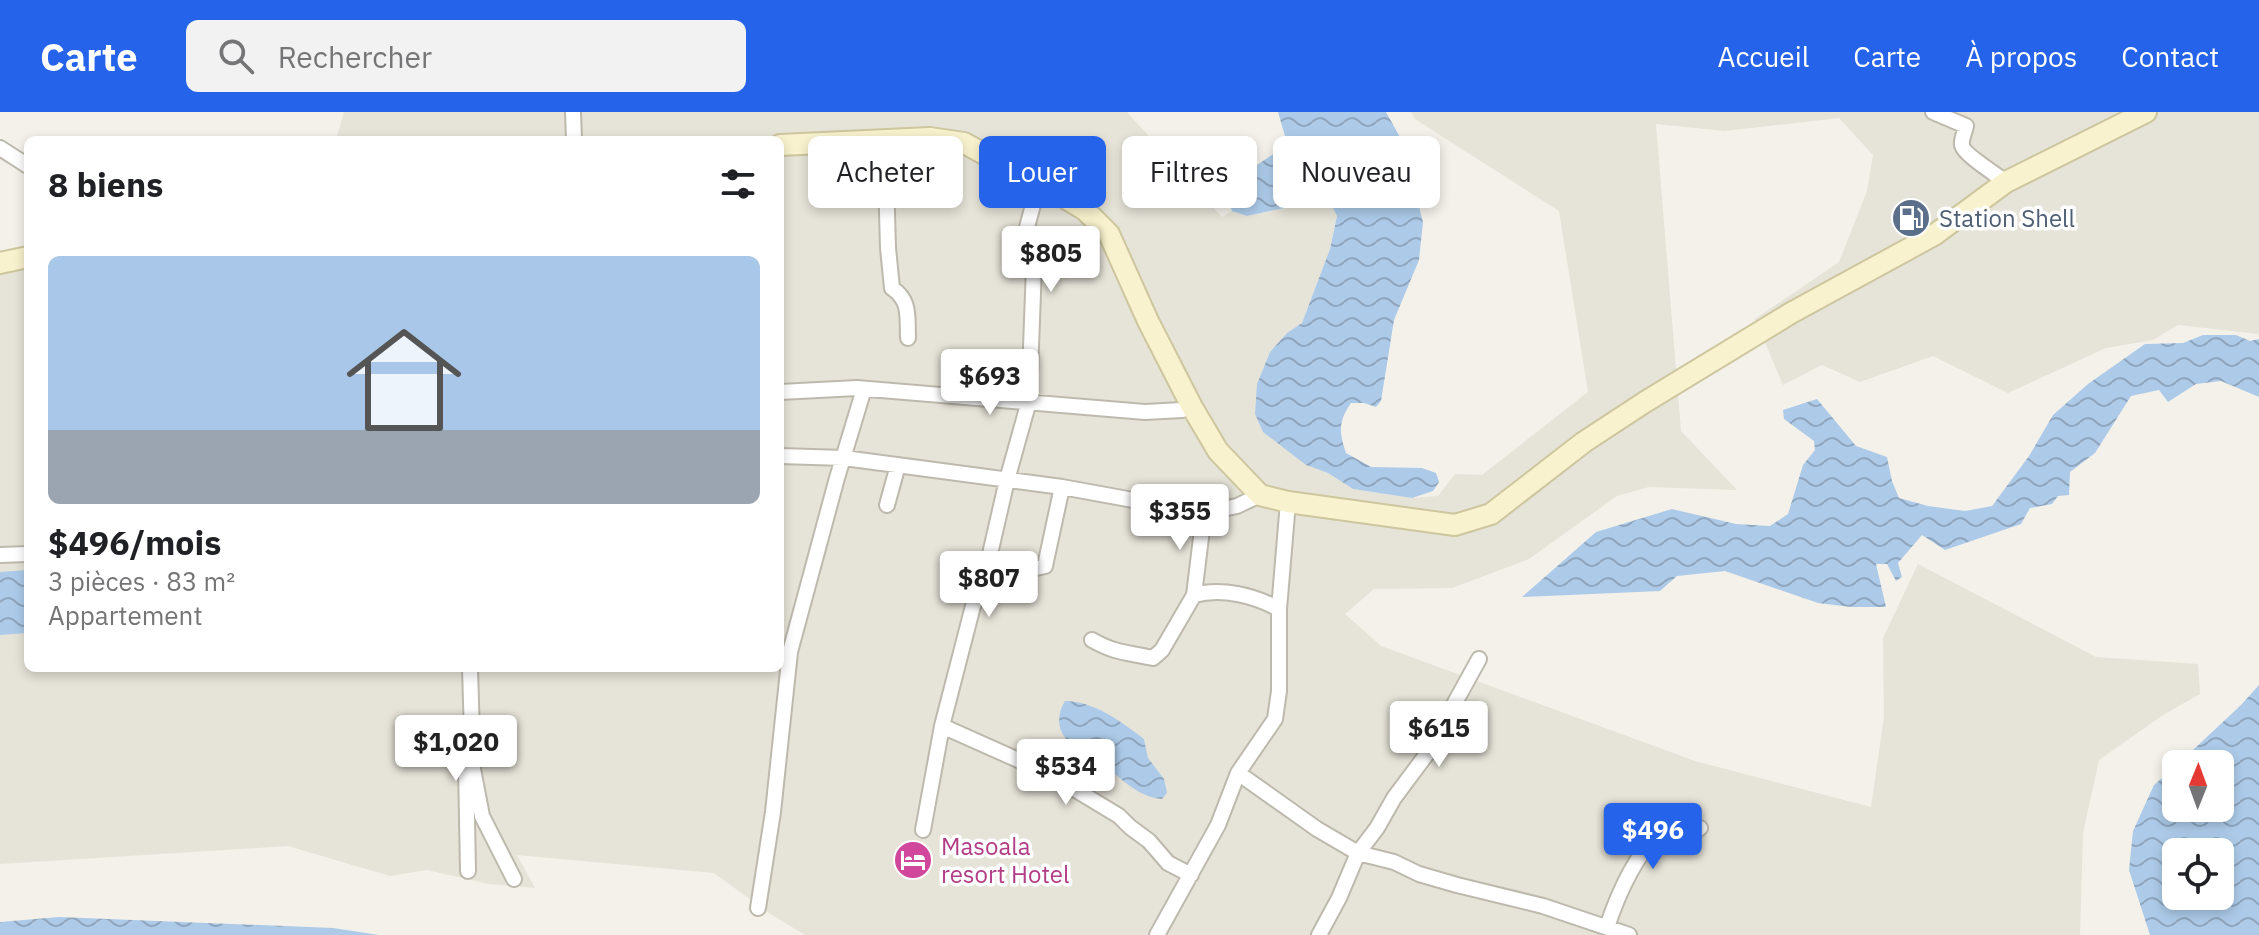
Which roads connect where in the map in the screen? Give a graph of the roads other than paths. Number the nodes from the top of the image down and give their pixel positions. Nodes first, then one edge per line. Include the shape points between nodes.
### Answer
1 (573, 112) edge
2 (1933, 112) edge
3 (2146, 112) edge
4 (574, 136) edge
5 (808, 143) edge
6 (784, 145) edge
7 (0, 148) edge
8 (24, 163) edge
9 (2006, 182) junction
10 (887, 208) edge
11 (1032, 208) edge
12 (1082, 208) edge
13 (24, 258) edge
14 (0, 263) edge
15 (908, 338) dead end
16 (864, 389) junction
17 (784, 392) edge
18 (1029, 401) junction
19 (1192, 407) junction
20 (784, 456) edge
21 (844, 458) junction
22 (898, 465) junction
23 (1007, 480) junction
24 (1062, 487) junction
25 (1260, 495) junction
26 (1288, 502) junction
27 (887, 505) dead end
28 (1204, 513) junction
29 (24, 554) edge
30 (0, 555) edge
31 (984, 580) junction
32 (1194, 595) junction
33 (1279, 609) junction
34 (1092, 640) dead end
35 (1479, 659) dead end
36 (470, 672) edge
37 (472, 715) junction
38 (942, 726) junction
39 (1238, 773) junction
40 (1700, 828) dead end
41 (923, 830) dead end
42 (1358, 853) junction
43 (468, 871) dead end
44 (1191, 875) junction
45 (514, 879) dead end
46 (758, 908) dead end
47 (1607, 927) junction
48 (1157, 935) edge
49 (1319, 935) edge
50 (1629, 935) edge

1 - 4 street
2 - 9 street via 1966,126 1962,146 1967,155
3 - 9 main road
5 - 6 main road
7 - 8 street
9 - 26 main road via 1934,235 1791,313 1645,402 1491,514 1455,525
10 - 15 street via 892,288 903,295
11 - 18 street via 1027,227 1034,266
12 - 19 main road via 1109,234
13 - 14 main road
16 - 17 street
16 - 18 street
16 - 21 street
18 - 19 street via 1145,412
18 - 23 street
19 - 25 main road via 1218,451
20 - 21 street
21 - 22 street
21 - 46 street via 790,652
22 - 23 street
22 - 27 street
23 - 24 street
23 - 31 street
24 - 28 street
24 - 31 street via 1045,566
25 - 26 main road
25 - 28 street
26 - 33 street
28 - 32 street
29 - 30 street
31 - 38 street
32 - 33 street via 1245,596
32 - 34 street via 1153,658 1109,650
33 - 39 street via 1275,719
35 - 42 street via 1441,735
36 - 37 street
37 - 43 street via 465,768
37 - 45 street via 473,769 482,816
38 - 41 street
38 - 44 street via 1063,780 1119,816 1168,863
39 - 42 street
39 - 44 street
40 - 47 street via 1685,836 1658,834 1645,847
42 - 47 street
42 - 49 street
44 - 48 street
47 - 50 street

